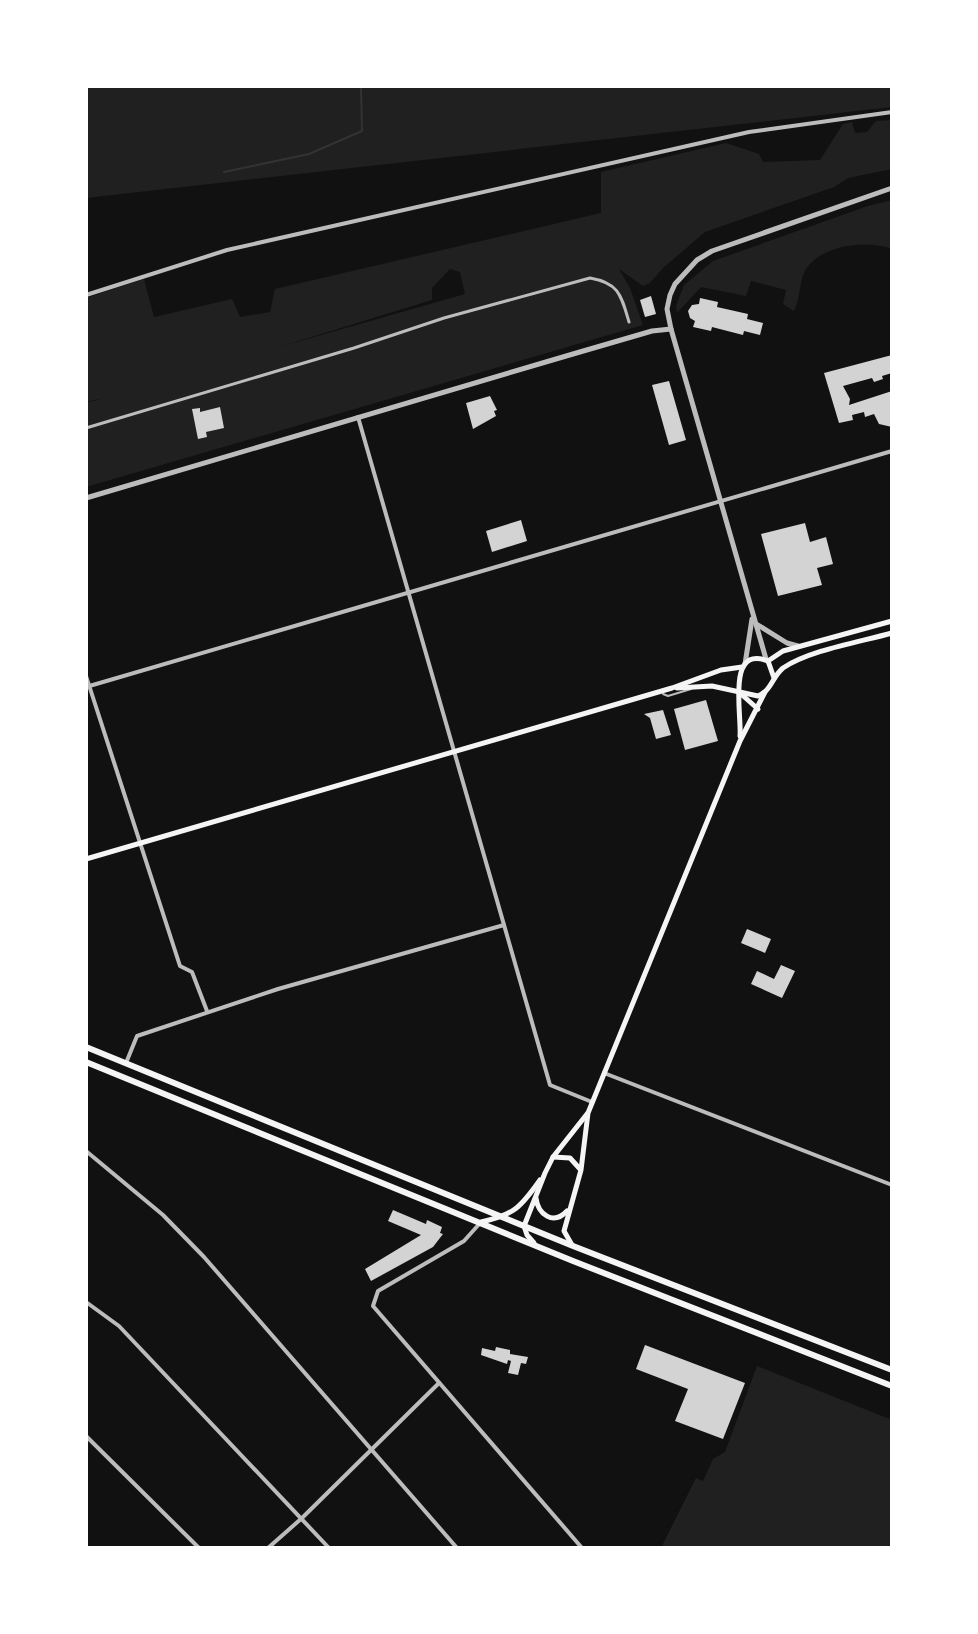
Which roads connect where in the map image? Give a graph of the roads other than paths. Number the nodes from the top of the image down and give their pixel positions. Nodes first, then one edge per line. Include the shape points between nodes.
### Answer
1 (892, 112) edge
2 (892, 188) edge
3 (86, 295) edge
4 (629, 322) dead end
5 (671, 329) junction
6 (358, 417) junction
7 (86, 428) edge
8 (892, 451) edge
9 (86, 498) edge
10 (721, 501) junction
11 (409, 593) junction
12 (752, 618) junction
13 (892, 621) edge
14 (757, 624) junction
15 (892, 633) edge
16 (799, 646) junction
17 (767, 660) junction
18 (743, 666) junction
19 (86, 676) edge
20 (774, 679) junction
21 (88, 687) edge
22 (701, 687) junction
23 (672, 688) junction
24 (658, 691) junction
25 (765, 692) junction
26 (740, 693) junction
27 (758, 709) junction
28 (740, 741) junction
29 (454, 751) junction
30 (140, 843) junction
31 (86, 859) edge
32 (504, 925) junction
33 (207, 1011) junction
34 (86, 1047) edge
35 (86, 1062) edge
36 (126, 1063) junction
37 (604, 1073) junction
38 (592, 1102) junction
39 (588, 1113) junction
40 (86, 1151) edge
41 (553, 1157) junction
42 (581, 1170) junction
43 (545, 1173) junction
44 (892, 1185) edge
45 (536, 1196) junction
46 (569, 1207) junction
47 (503, 1217) junction
48 (481, 1222) junction
49 (524, 1226) junction
50 (535, 1245) junction
51 (573, 1246) junction
52 (86, 1302) edge
53 (892, 1370) edge
54 (439, 1383) junction
55 (892, 1386) edge
56 (86, 1436) edge
57 (371, 1449) junction
58 (302, 1518) junction
59 (199, 1548) edge
60 (268, 1548) edge
61 (329, 1548) edge
62 (457, 1548) edge
63 (582, 1548) edge

1 - 3 street via 749,132 227,250
2 - 5 street via 697,260 670,295
4 - 7 street via 620,293 606,281 590,278
5 - 6 street
5 - 10 street
6 - 9 street
6 - 11 street
8 - 10 street
10 - 11 street
10 - 12 street
11 - 21 street
11 - 29 street
12 - 14 street
12 - 18 street
13 - 16 main road
14 - 16 street
14 - 17 street
15 - 20 main road via 797,661
16 - 17 main road
17 - 18 main road
17 - 20 main road
18 - 23 main road
18 - 26 main road
19 - 21 street
20 - 25 main road
21 - 30 street
22 - 23 main road
22 - 24 lane via 668,696
22 - 26 main road
23 - 24 main road
24 - 29 main road
25 - 26 main road
25 - 27 main road
26 - 27 main road
26 - 28 main road
27 - 28 main road
28 - 37 main road
29 - 30 main road
29 - 32 street
30 - 31 main road
30 - 33 street via 180,966 192,972
32 - 33 street
32 - 38 street via 550,1085
33 - 36 street via 137,1036
34 - 36 main road
35 - 48 main road
36 - 47 main road
37 - 38 main road
37 - 44 street
38 - 39 main road
39 - 41 main road
39 - 42 main road
40 - 57 street via 204,1257
41 - 42 main road via 570,1158
41 - 43 main road
42 - 46 main road
43 - 45 main road
43 - 47 main road via 525,1202
45 - 46 main road via 544,1215 564,1215
45 - 49 main road
46 - 51 main road via 564,1231
47 - 48 main road
47 - 49 main road
48 - 50 main road
48 - 54 street via 464,1241 378,1291 373,1306
49 - 50 main road
49 - 51 main road
50 - 55 main road
51 - 53 main road
52 - 58 street via 119,1326
54 - 57 street
54 - 63 street
56 - 59 street
57 - 58 street
57 - 62 street
58 - 60 street
58 - 61 street

